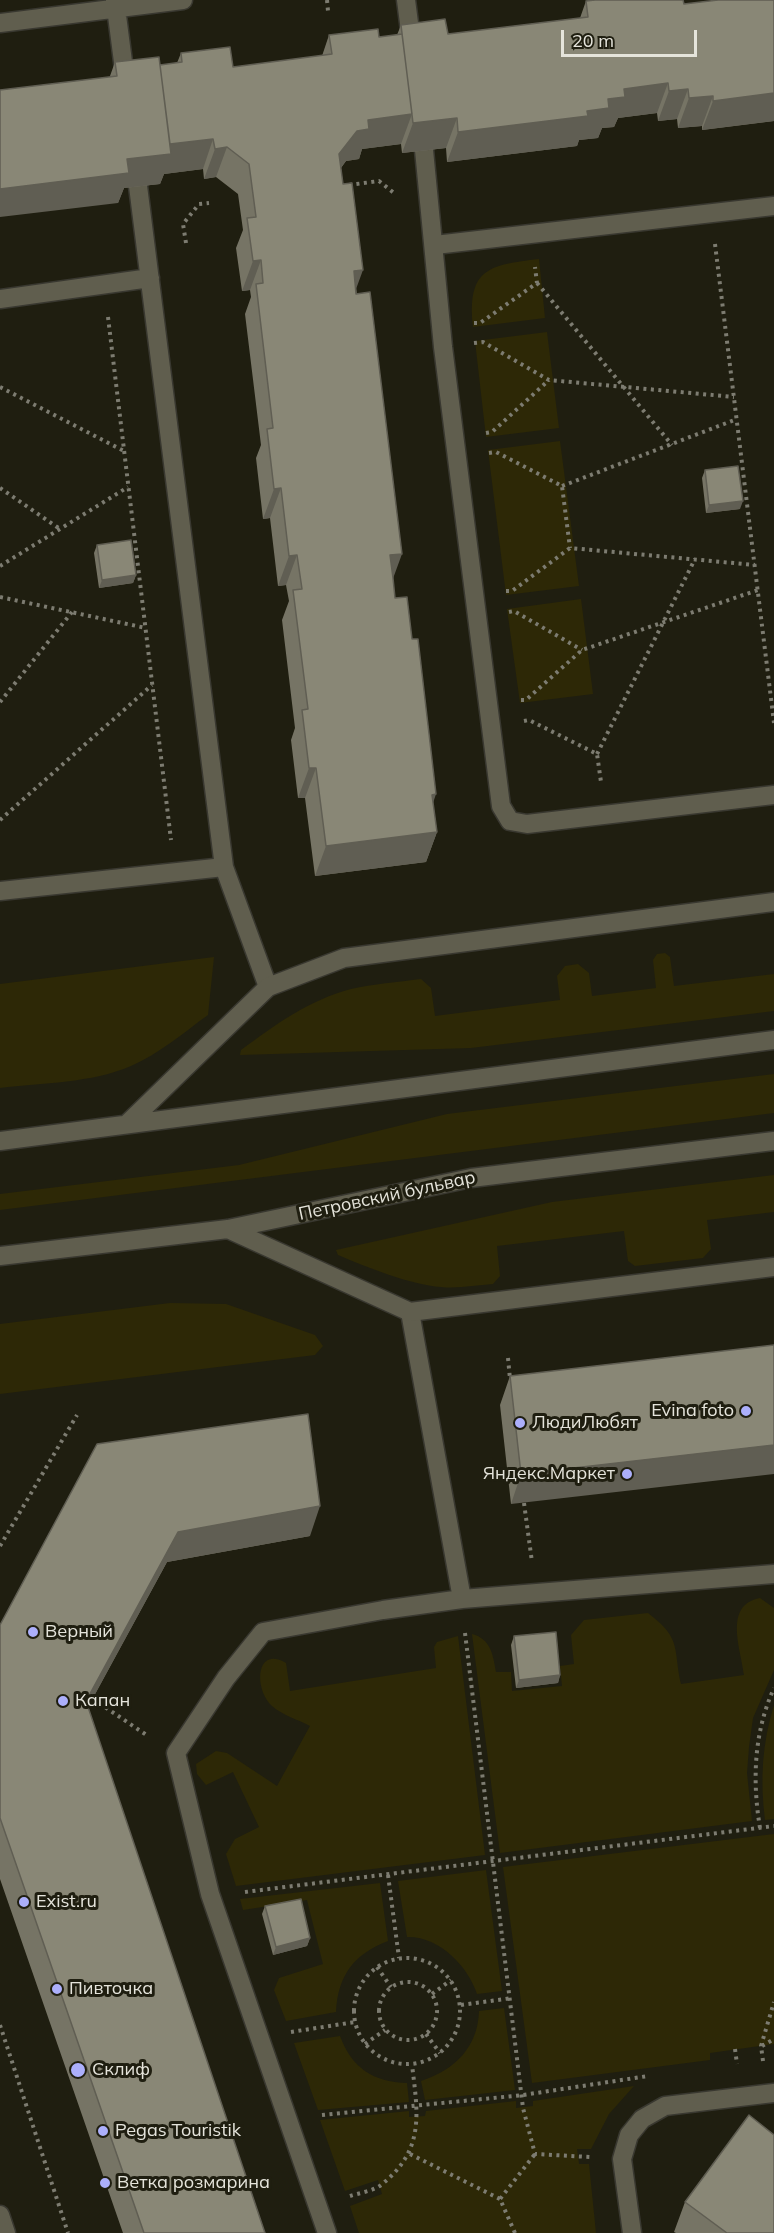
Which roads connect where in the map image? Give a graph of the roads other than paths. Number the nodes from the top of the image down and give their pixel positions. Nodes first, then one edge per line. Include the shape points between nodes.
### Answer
1 (183, 0) edge
2 (406, 0) edge
3 (116, 4) edge
4 (0, 23) edge
5 (412, 52) edge
6 (127, 90) edge
7 (424, 150) edge
8 (138, 186) edge
9 (774, 206) edge
10 (435, 245) junction
11 (150, 278) junction
12 (0, 299) edge
13 (774, 795) edge
14 (224, 867) junction
15 (0, 891) edge
16 (774, 902) edge
17 (268, 987) junction
18 (774, 1040) edge
19 (128, 1124) junction
20 (774, 1141) edge
21 (0, 1142) edge
22 (228, 1229) junction
23 (0, 1256) edge
24 (774, 1267) edge
25 (410, 1312) junction
26 (774, 1574) edge
27 (462, 1599) junction
28 (774, 2093) edge
29 (0, 2215) edge
30 (6, 2233) edge
31 (327, 2233) edge
32 (632, 2233) edge

1 - 3 street
2 - 5 street
3 - 4 street
3 - 6 street
7 - 10 street
8 - 11 street
9 - 10 street
10 - 13 street via 443,347 501,807 510,821 527,824
11 - 12 street
11 - 14 street
14 - 15 street
14 - 17 street
16 - 17 street via 344,958
17 - 19 street
18 - 19 street
19 - 21 street
20 - 22 street, Петровский бульвар via 471,1178
22 - 23 street, Петровский бульвар
22 - 25 street
24 - 25 street
25 - 27 street
26 - 27 street
27 - 31 street via 263,1632 226,1678 176,1753 210,1894
28 - 32 street via 665,2106 642,2119 629,2136 622,2159
29 - 30 street

